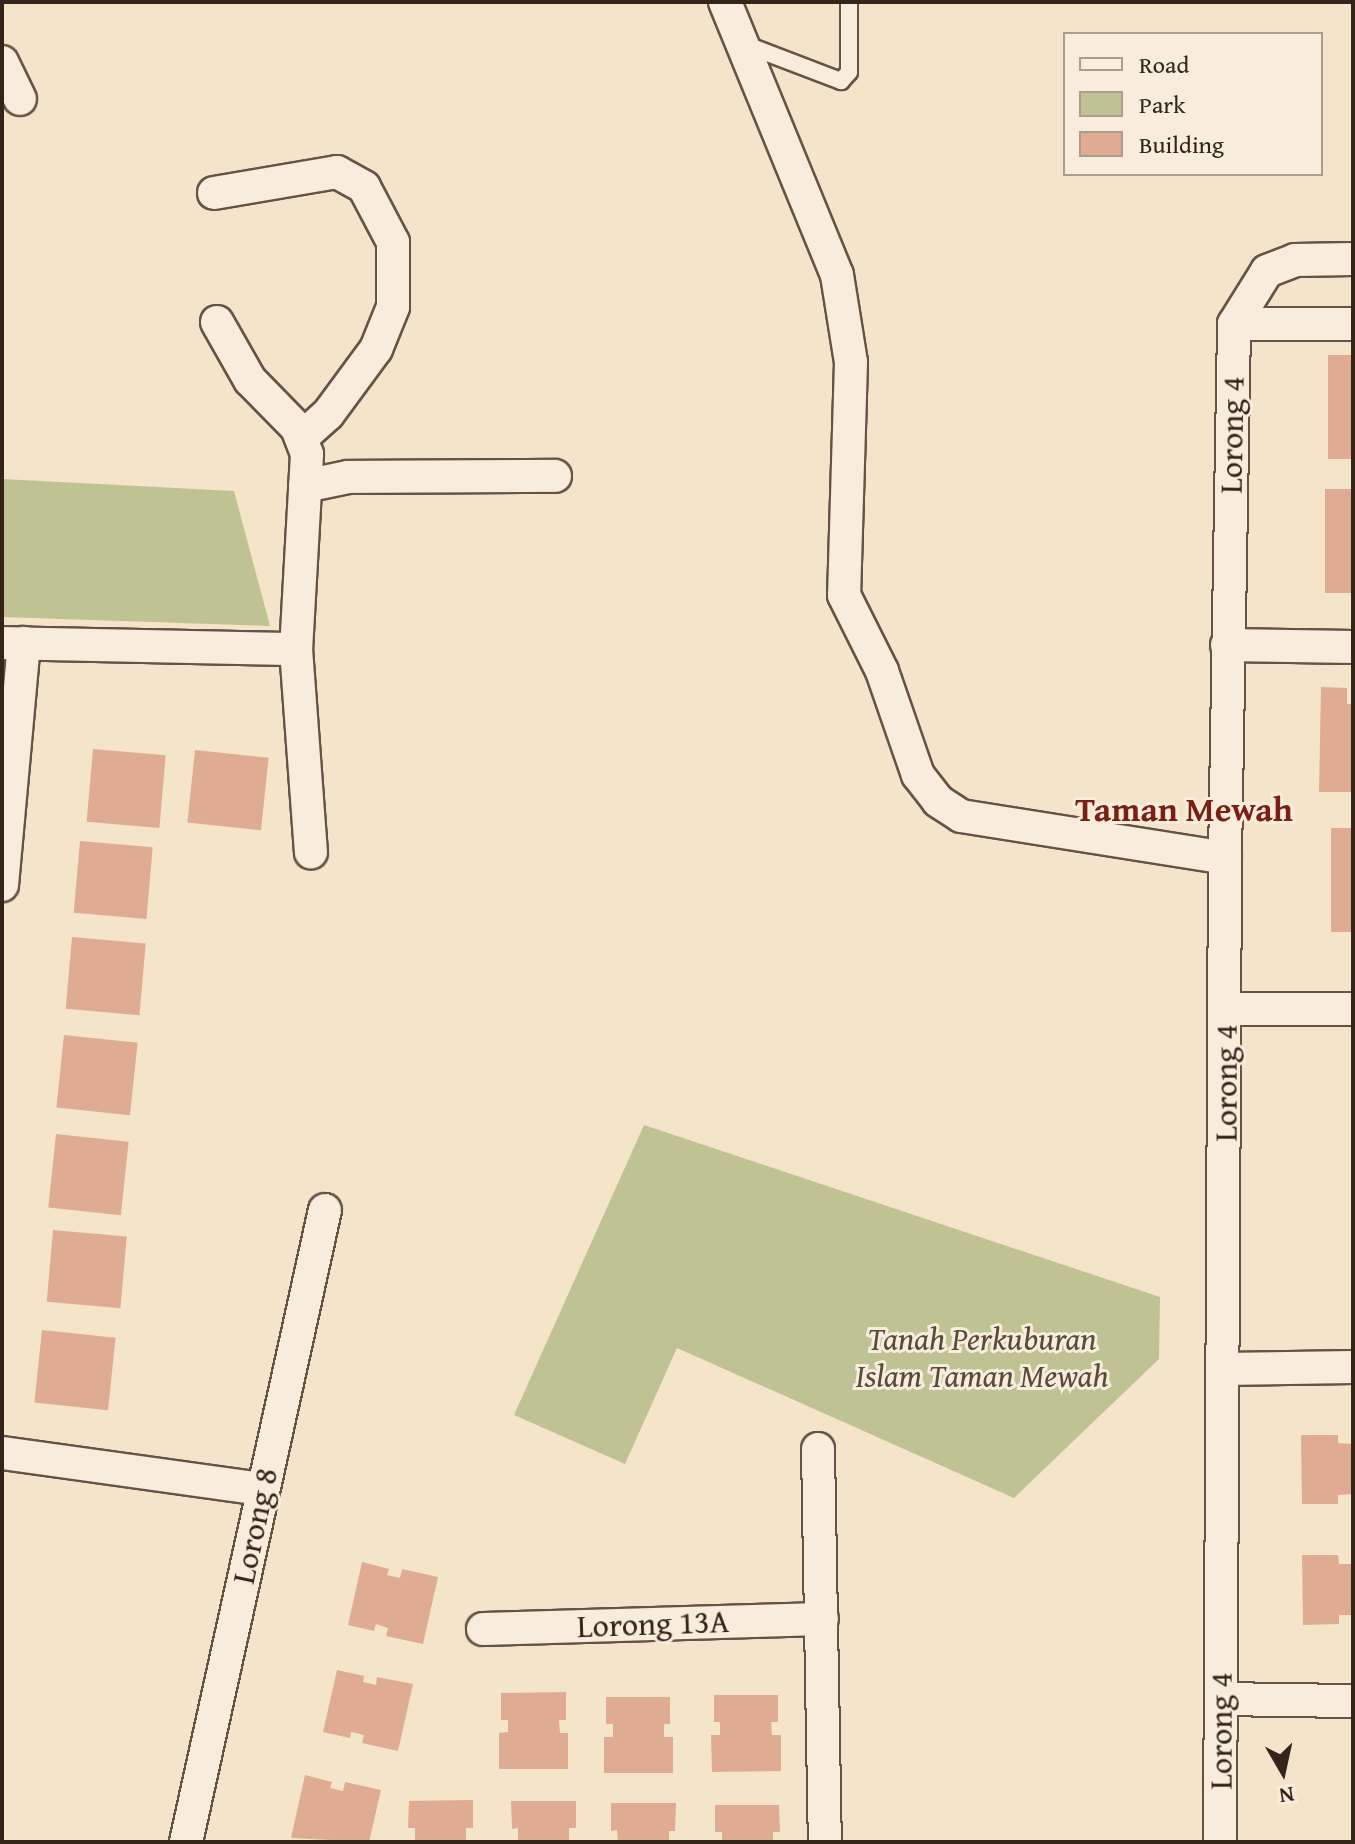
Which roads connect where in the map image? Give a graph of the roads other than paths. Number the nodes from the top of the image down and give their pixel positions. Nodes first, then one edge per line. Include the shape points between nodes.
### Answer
1 (725, 2) edge
2 (849, 2) edge
3 (742, 43) junction
4 (2, 62) edge
5 (20, 99) dead end
6 (214, 193) dead end
7 (1353, 259) edge
8 (217, 322) dead end
9 (1234, 324) junction
10 (1353, 324) edge
11 (301, 438) junction
12 (555, 476) dead end
13 (305, 486) junction
14 (13, 643) edge
15 (1227, 645) junction
16 (1353, 647) edge
17 (296, 649) junction
18 (311, 852) dead end
19 (1225, 858) junction
20 (2, 885) edge
21 (1227, 1009) junction
22 (1353, 1009) edge
23 (325, 1210) dead end
24 (1353, 1367) edge
25 (1224, 1369) junction
26 (818, 1449) dead end
27 (2, 1453) edge
28 (263, 1489) junction
29 (822, 1619) junction
30 (483, 1629) dead end
31 (1221, 1699) junction
32 (1353, 1701) edge
33 (186, 1842) edge
34 (825, 1842) edge
35 (1220, 1842) edge

1 - 3 street
2 - 3 lane via 849,72 841,81
3 - 19 street via 837,275 851,362 844,595 882,671 918,775 938,801 961,816
4 - 5 street
6 - 11 street via 337,172 364,187 393,242 393,307 376,349 328,414
7 - 9 street via 1295,260 1267,271
8 - 11 street via 250,380
9 - 10 street
9 - 15 street, Lorong 4
11 - 13 street via 307,454
12 - 13 street via 348,477
13 - 17 street
14 - 17 street
14 - 20 street
15 - 16 street
15 - 19 street, Lorong 4
17 - 18 street
19 - 21 street, Lorong 4
21 - 22 street
21 - 25 street, Lorong 4
23 - 28 street, Lorong 8
24 - 25 street
25 - 31 street, Lorong 4
26 - 29 street
27 - 28 street
28 - 33 street, Lorong 8
29 - 30 street, Lorong 13A
29 - 34 street
31 - 32 street
31 - 35 street, Lorong 4

